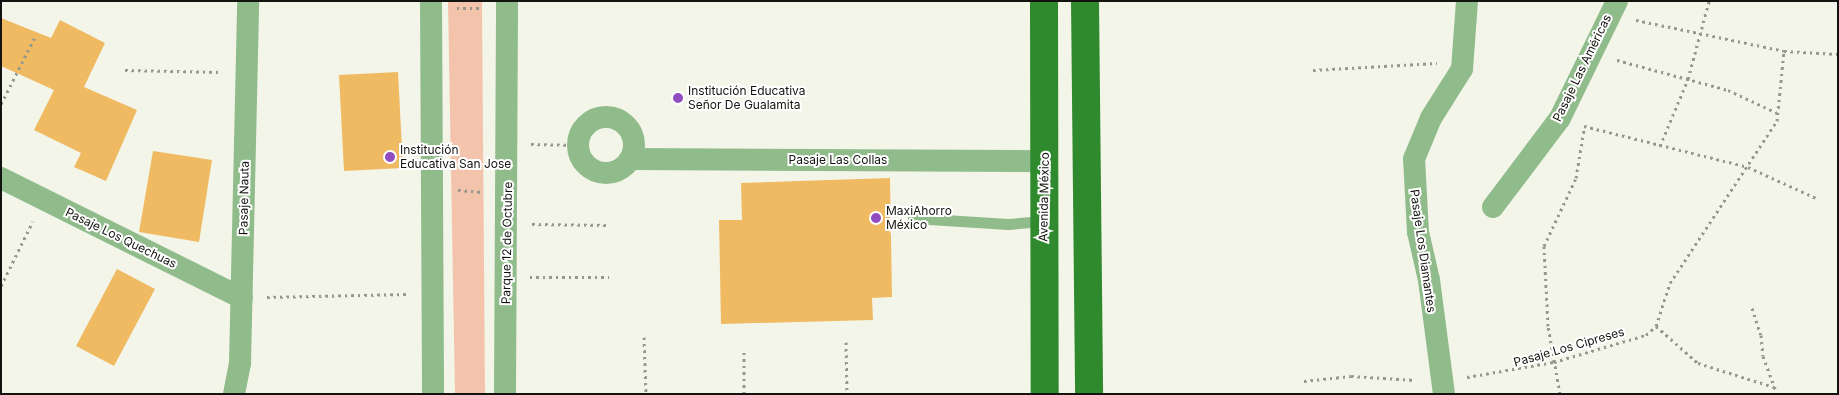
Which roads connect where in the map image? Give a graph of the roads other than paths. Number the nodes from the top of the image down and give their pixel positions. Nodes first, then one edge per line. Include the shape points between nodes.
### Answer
1 (248, 1) edge
2 (1044, 1) edge
3 (1085, 1) edge
4 (1467, 1) edge
5 (431, 4) edge
6 (507, 5) edge
7 (1613, 8) edge
8 (630, 158) junction
9 (1045, 161) junction
10 (1, 178) edge
11 (1493, 207) dead end
12 (913, 218) dead end
13 (1043, 221) junction
14 (242, 298) junction
15 (1443, 387) edge
16 (234, 394) edge
17 (433, 394) edge
18 (505, 394) edge
19 (1045, 394) edge
20 (1089, 394) edge

1 - 14 street, Pasaje Nauta
2 - 9 main road, Avenida México
3 - 20 main road
4 - 15 street, Pasaje Los Diamantes via 1462,69 1431,118 1414,159 1418,232 1429,280
5 - 17 street
6 - 18 street, Parque 12 de Octubre
7 - 11 street, Pasaje Las Américas via 1560,118
8 - 8 street via 632,136 624,123 609,117 588,124 578,145 586,164 599,172 620,169
8 - 9 street, Pasaje Las Collas
9 - 13 main road, Avenida México
10 - 14 street, Pasaje Los Quechuas
12 - 13 lane via 1008,224
13 - 19 main road, Avenida México
14 - 16 street, Pasaje Nauta via 240,363

